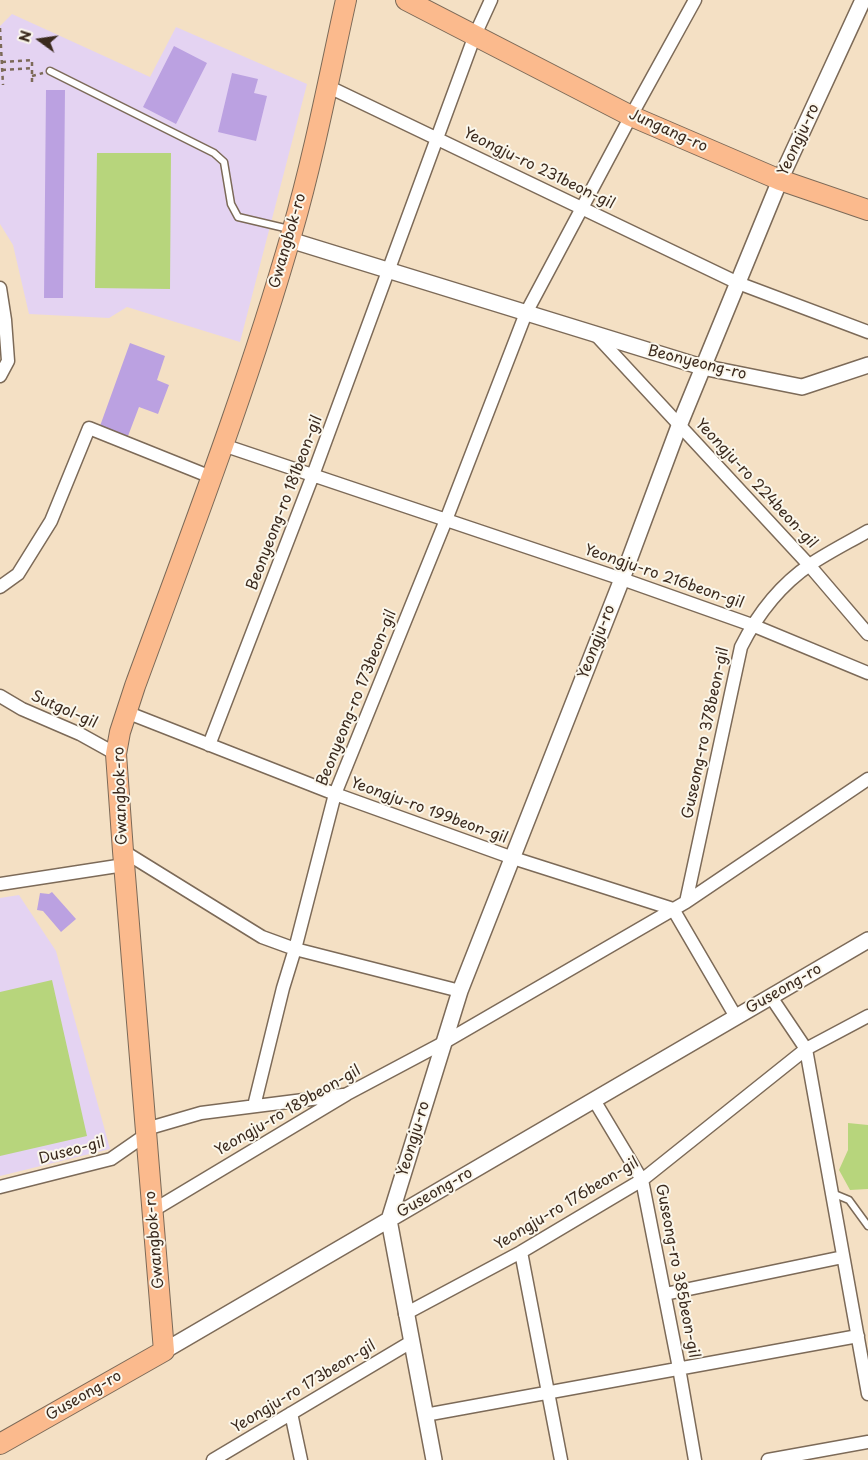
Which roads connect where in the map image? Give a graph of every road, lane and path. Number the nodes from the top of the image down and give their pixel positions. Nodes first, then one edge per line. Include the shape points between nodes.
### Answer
1 (346, 0) edge
2 (406, 0) edge
3 (491, 0) edge
4 (695, 0) edge
5 (863, 0) edge
6 (0, 28) edge
7 (475, 35) junction
8 (2, 62) junction
9 (32, 68) junction
10 (2, 70) junction
11 (50, 71) dead end
12 (3, 84) dead end
13 (32, 86) dead end
14 (327, 86) junction
15 (631, 116) junction
16 (437, 138) junction
17 (780, 180) junction
18 (583, 208) junction
19 (868, 210) edge
20 (291, 235) junction
21 (390, 271) junction
22 (738, 282) junction
23 (0, 288) edge
24 (526, 313) junction
25 (868, 332) edge
26 (595, 334) junction
27 (868, 365) edge
28 (702, 367) junction
29 (0, 376) edge
30 (679, 426) junction
31 (223, 445) junction
32 (313, 475) junction
33 (211, 477) junction
34 (446, 520) junction
35 (868, 531) edge
36 (810, 565) junction
37 (622, 579) junction
38 (0, 587) edge
39 (752, 625) junction
40 (868, 634) edge
41 (868, 673) edge
42 (0, 696) edge
43 (126, 712) junction
44 (209, 745) junction
45 (116, 754) junction
46 (868, 779) edge
47 (335, 794) junction
48 (123, 858) junction
49 (513, 858) junction
50 (0, 884) edge
51 (686, 902) junction
52 (674, 909) junction
53 (868, 940) edge
54 (295, 949) junction
55 (460, 991) junction
56 (771, 997) junction
57 (868, 1016) edge
58 (736, 1017) junction
59 (443, 1043) junction
60 (806, 1049) junction
61 (347, 1094) junction
62 (594, 1100) junction
63 (254, 1106) junction
64 (146, 1132) junction
65 (642, 1180) junction
66 (0, 1186) edge
67 (832, 1193) junction
68 (152, 1211) junction
69 (389, 1220) junction
70 (868, 1226) edge
71 (521, 1252) junction
72 (843, 1257) junction
73 (664, 1294) junction
74 (405, 1314) junction
75 (858, 1336) junction
76 (411, 1342) junction
77 (164, 1351) junction
78 (679, 1368) junction
79 (549, 1392) junction
80 (868, 1394) edge
81 (292, 1413) junction
82 (425, 1415) junction
83 (868, 1442) edge
84 (0, 1444) edge
85 (213, 1460) edge
86 (301, 1460) edge
87 (434, 1460) edge
88 (561, 1460) edge
89 (695, 1460) edge
90 (768, 1460) edge

1 - 14 main road, Gwangbok-ro
2 - 7 main road, Jungang-ro
3 - 7 street
4 - 15 street
5 - 17 street, Yeongju-ro
6 - 8 path
7 - 15 main road, Jungang-ro
7 - 16 street
8 - 9 path via 32,60
8 - 10 path
9 - 10 path
9 - 13 path
10 - 12 path
11 - 20 lane via 214,153 224,162 231,204 238,217
14 - 16 street, Yeongju-ro 231beon-gil
14 - 20 main road, Gwangbok-ro
15 - 17 main road, Jungang-ro
15 - 18 street
16 - 18 street, Yeongju-ro 231beon-gil
16 - 21 street
17 - 19 main road, Jungang-ro
17 - 22 street, Yeongju-ro
18 - 22 street, Yeongju-ro 231beon-gil
18 - 24 street
20 - 21 street, Beonyeong-ro
20 - 31 main road, Gwangbok-ro
21 - 24 street, Beonyeong-ro
21 - 32 street, Beonyeong-ro 181beon-gil
22 - 25 street
22 - 28 street, Yeongju-ro
23 - 29 street via 8,361
24 - 26 street, Beonyeong-ro
24 - 34 street, Beonyeong-ro 173beon-gil
26 - 28 street, Beonyeong-ro
26 - 30 street
27 - 28 street, Beonyeong-ro via 802,387
28 - 30 street, Yeongju-ro
30 - 36 street, Yeongju-ro 224beon-gil
30 - 37 street, Yeongju-ro
31 - 32 street, Yeongju-ro 216beon-gil
31 - 33 main road, Gwangbok-ro
32 - 34 street, Yeongju-ro 216beon-gil
32 - 44 street, Beonyeong-ro 181beon-gil
33 - 38 street via 89,428 51,520 18,574
33 - 43 main road, Gwangbok-ro
34 - 37 street, Yeongju-ro 216beon-gil
34 - 47 street, Beonyeong-ro 173beon-gil
35 - 36 street, Guseong-ro 378beon-gil
36 - 39 street, Guseong-ro 378beon-gil via 772,598
36 - 40 street, Yeongju-ro 224beon-gil
37 - 39 street, Yeongju-ro 216beon-gil
37 - 49 street, Yeongju-ro
39 - 41 street, Yeongju-ro 216beon-gil
39 - 51 street, Guseong-ro 378beon-gil via 741,646
42 - 45 street, Sutgol-gil via 22,710 80,734
43 - 44 street, Yeongju-ro 199beon-gil
43 - 45 main road, Gwangbok-ro
44 - 47 street, Yeongju-ro 199beon-gil
45 - 48 main road, Gwangbok-ro
46 - 51 street, Yeongju-ro 189beon-gil
47 - 49 street, Yeongju-ro 199beon-gil
47 - 54 street, Beonyeong-ro 173beon-gil
48 - 50 street
48 - 54 street via 262,937
48 - 64 main road, Gwangbok-ro
49 - 52 street
49 - 55 street, Yeongju-ro
51 - 52 street, Yeongju-ro 189beon-gil
52 - 58 street
52 - 59 street, Yeongju-ro 189beon-gil
53 - 56 street, Guseong-ro
54 - 55 street
54 - 63 street, Beonyeong-ro 173beon-gil
55 - 59 street, Yeongju-ro
56 - 58 street, Guseong-ro
56 - 60 street
57 - 60 street, Yeongju-ro 176beon-gil
58 - 62 street, Guseong-ro
59 - 61 street, Yeongju-ro 189beon-gil
59 - 69 street, Yeongju-ro
60 - 65 street, Yeongju-ro 176beon-gil
60 - 67 street
61 - 63 street
61 - 68 street, Yeongju-ro 189beon-gil
62 - 65 street, Guseong-ro 385beon-gil
62 - 69 street, Guseong-ro
63 - 64 street via 201,1113
64 - 66 street, Duseo-gil via 111,1159
64 - 68 main road, Gwangbok-ro
65 - 71 street, Yeongju-ro 176beon-gil
65 - 73 street, Guseong-ro 385beon-gil
67 - 70 lane via 849,1200
67 - 72 street
68 - 77 main road, Gwangbok-ro
69 - 74 street, Yeongju-ro
69 - 77 street, Guseong-ro
71 - 74 street, Yeongju-ro 176beon-gil
71 - 79 street
72 - 73 street
72 - 75 street
73 - 78 street, Guseong-ro 385beon-gil
74 - 76 street, Yeongju-ro
75 - 78 street
75 - 80 street
76 - 81 street, Yeongju-ro 173beon-gil
76 - 82 street, Yeongju-ro
77 - 84 main road, Guseong-ro
78 - 79 street
78 - 89 street, Guseong-ro 385beon-gil
79 - 82 street
79 - 88 street
81 - 85 street, Yeongju-ro 173beon-gil
81 - 86 street
82 - 87 street, Yeongju-ro
83 - 90 street

